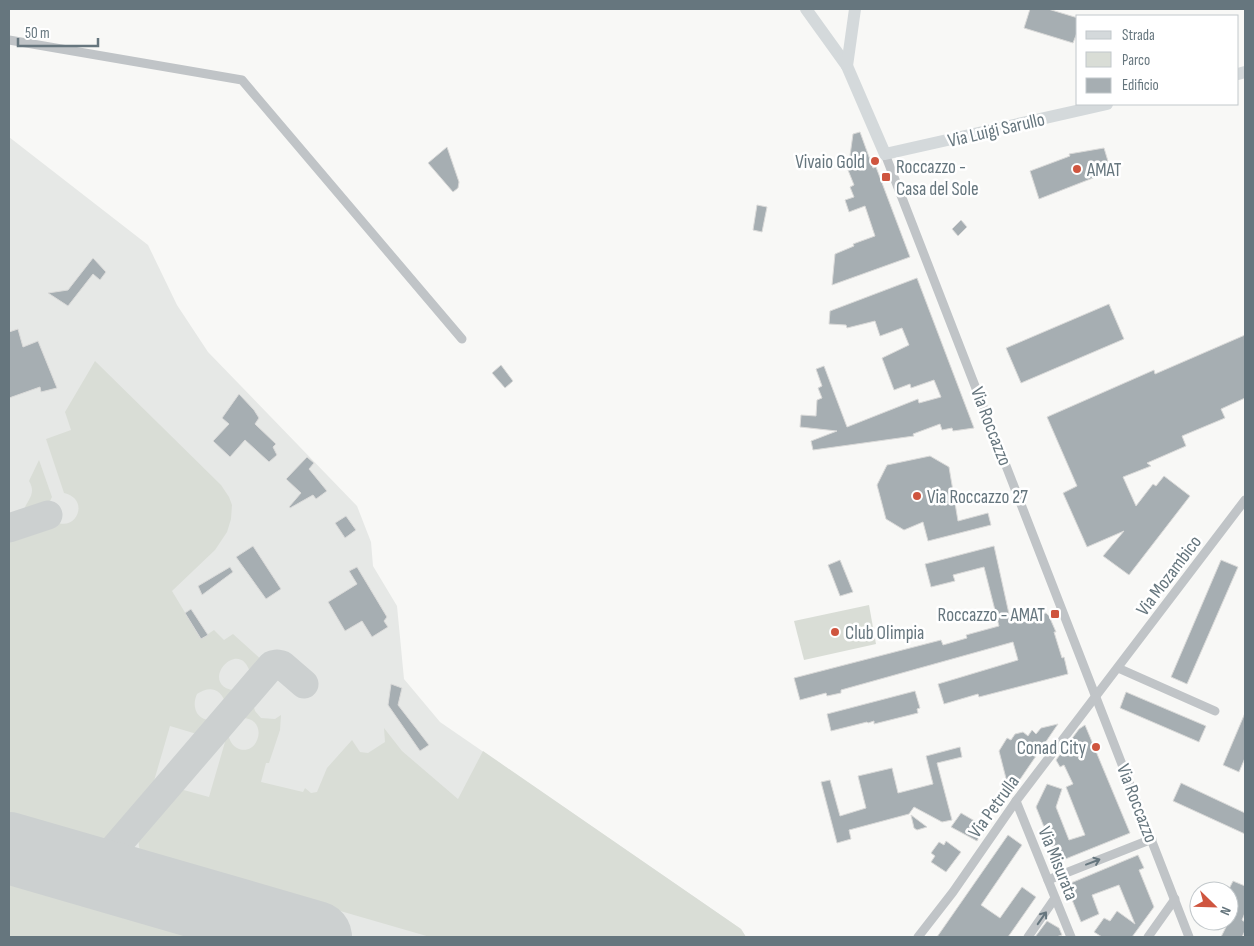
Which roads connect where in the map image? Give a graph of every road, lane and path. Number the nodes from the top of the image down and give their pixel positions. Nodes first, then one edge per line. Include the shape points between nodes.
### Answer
1 (806, 9) edge
2 (855, 9) edge
3 (9, 40) edge
4 (846, 66) junction
5 (1103, 105) edge
6 (885, 154) junction
7 (462, 339) dead end
8 (1245, 500) edge
9 (1118, 668) junction
10 (1097, 696) junction
11 (1215, 711) dead end
12 (1016, 801) junction
13 (1152, 839) junction
14 (1048, 880) junction
15 (1055, 898) junction
16 (1175, 899) junction
17 (918, 937) edge
18 (1028, 937) edge
19 (1071, 937) edge
20 (1148, 937) edge
21 (1190, 937) edge

1 - 4 street, Via Roccazzo
2 - 4 street
3 - 7 street via 242,80
4 - 6 street, Via Roccazzo
5 - 6 street, Via Luigi Sarullo
6 - 10 street, Via Roccazzo
8 - 9 street, Via Mozambico
9 - 10 street, Via Mozambico
9 - 11 street
10 - 12 street, Via Petrulla
10 - 13 street, Via Roccazzo
12 - 14 street, Via Misurata
12 - 17 street, Via Petrulla
14 -> 13 street
13 - 16 street, Via Roccazzo
14 - 15 street, Via Misurata
18 -> 15 street
15 - 19 street, Via Misurata
16 - 20 street
16 - 21 street, Via Roccazzo

